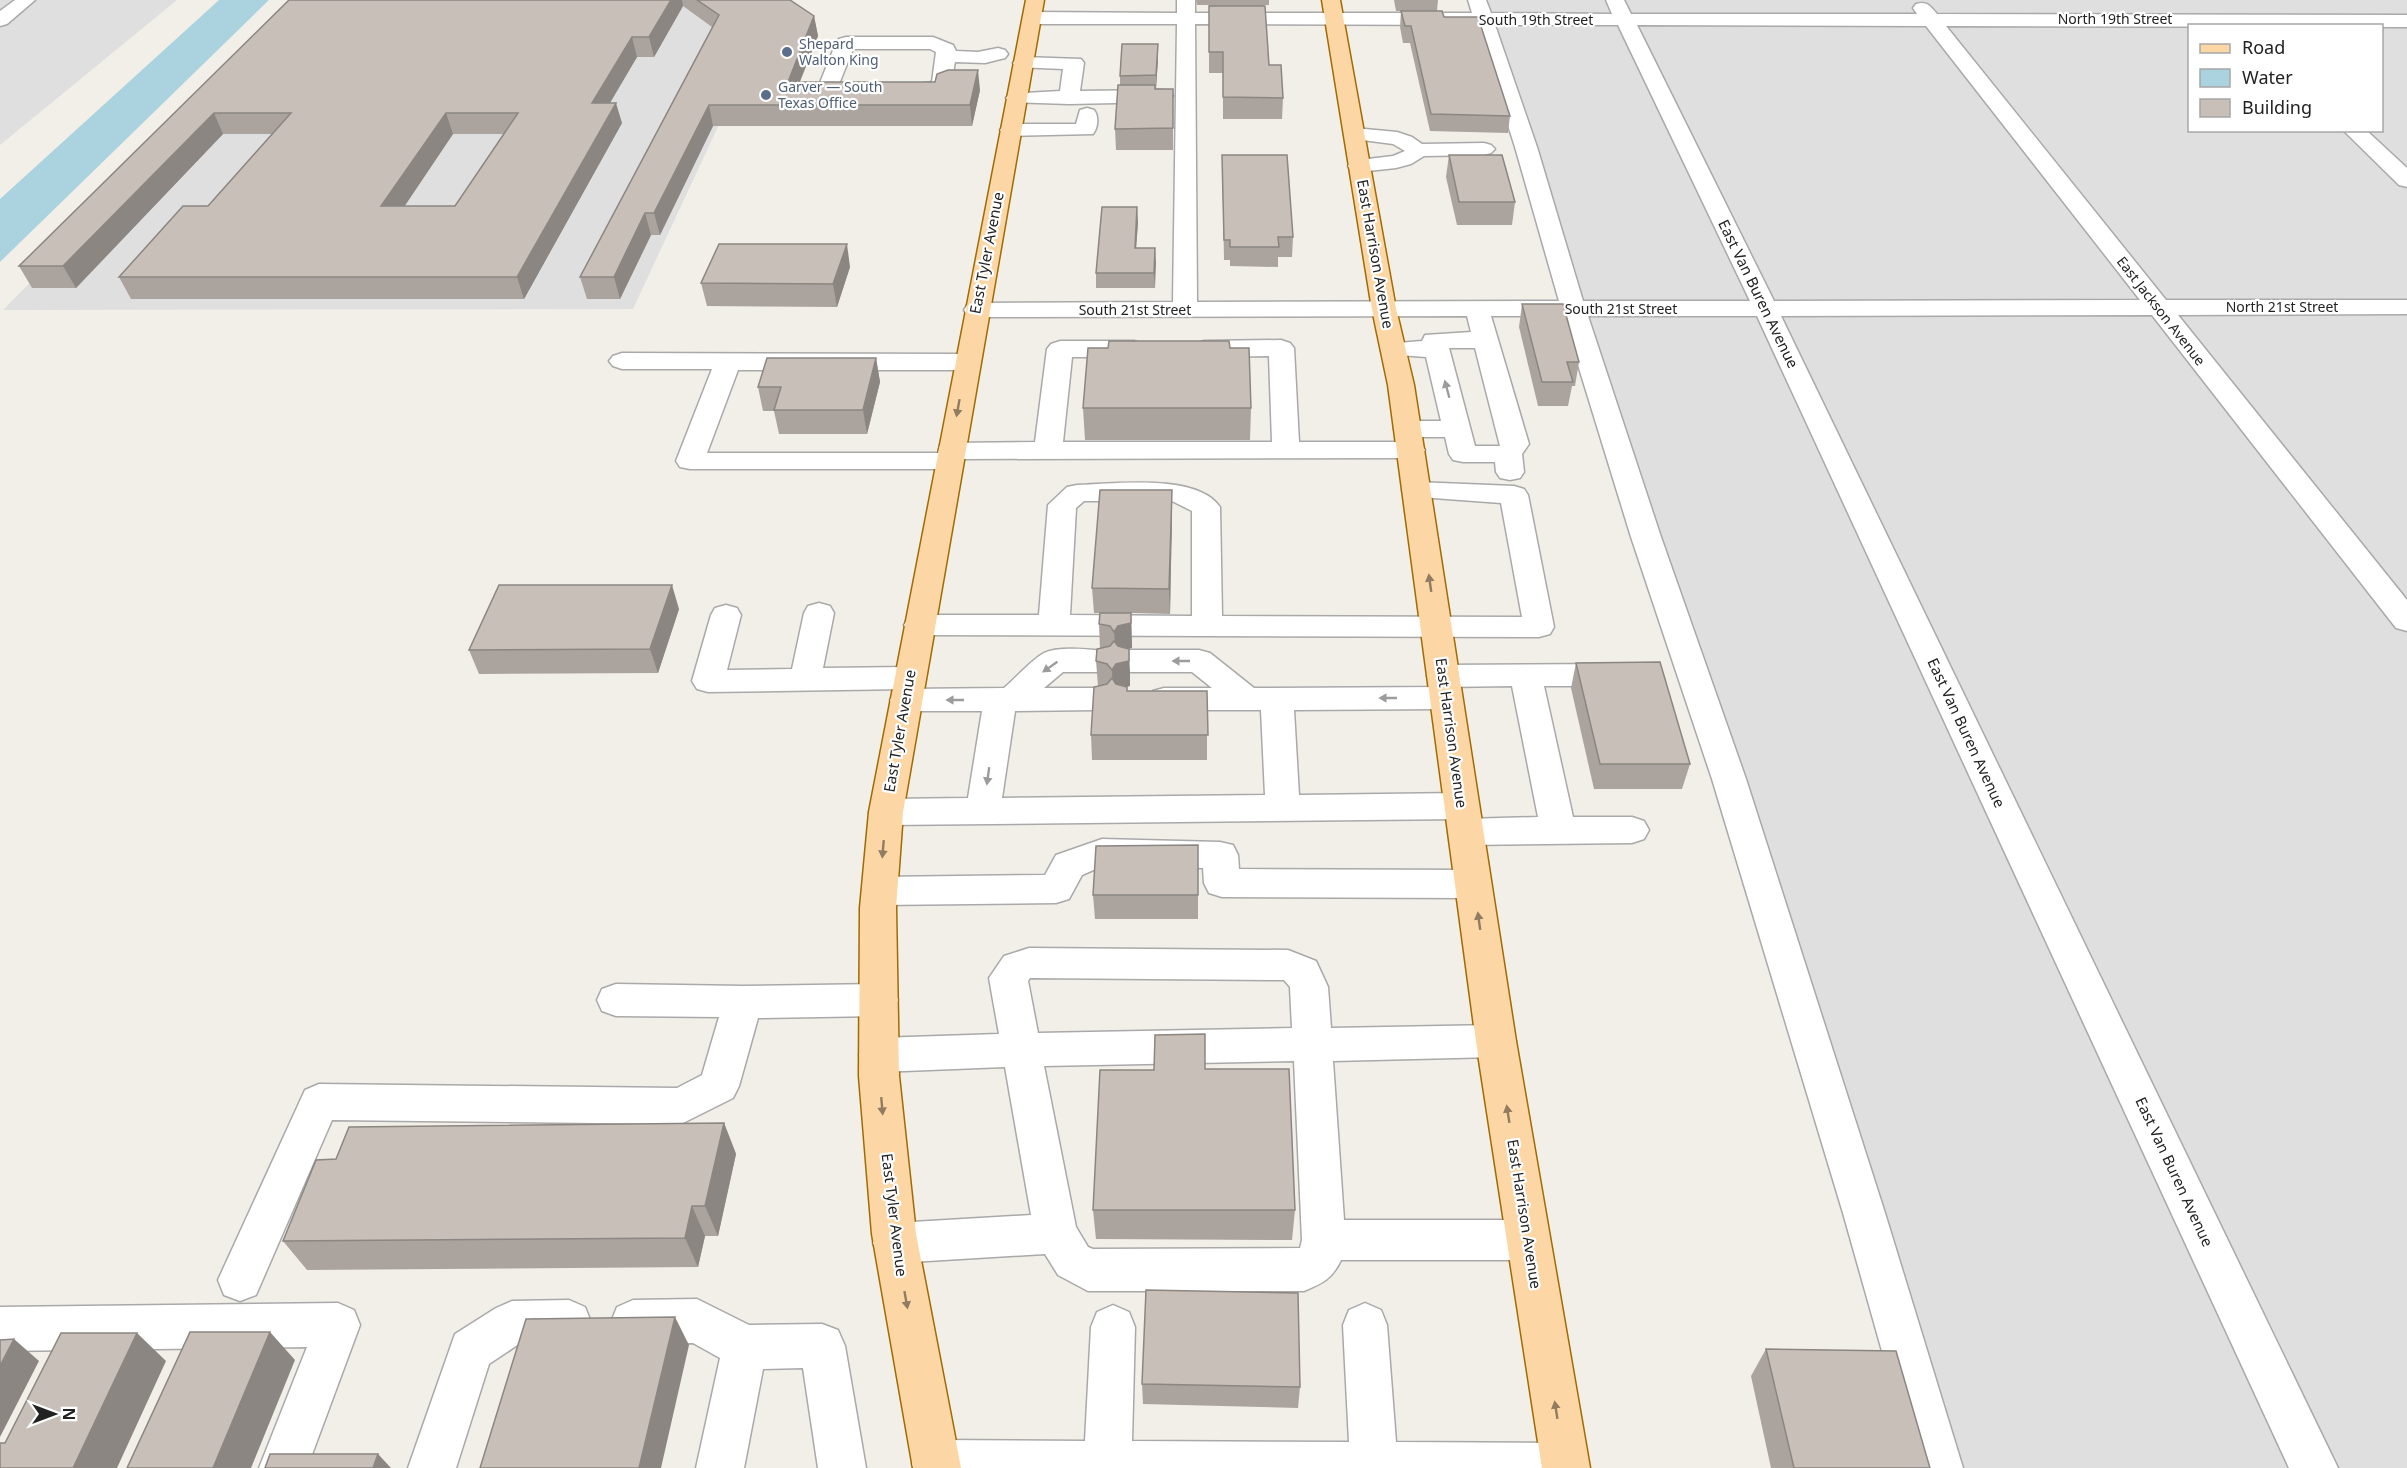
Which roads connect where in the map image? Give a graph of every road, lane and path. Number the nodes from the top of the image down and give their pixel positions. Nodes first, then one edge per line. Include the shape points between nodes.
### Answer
1 (26, 0) edge
2 (1916, 0) edge
3 (2208, 0) edge
4 (2353, 0) edge
5 (1194, 6) edge
6 (1034, 9) edge
7 (1280, 9) edge
8 (1332, 10) edge
9 (1480, 10) edge
10 (1620, 10) edge
11 (1235, 13) junction
12 (2377, 19) junction
13 (0, 20) edge
14 (1931, 20) junction
15 (2407, 21) edge
16 (2234, 23) edge
17 (2407, 41) edge
18 (1015, 57) junction
19 (950, 58) junction
20 (837, 63) junction
21 (861, 63) dead end
22 (921, 63) dead end
23 (1185, 92) junction
24 (1016, 98) junction
25 (1069, 98) junction
26 (1010, 130) junction
27 (1086, 131) dead end
28 (2355, 132) edge
29 (1354, 134) junction
30 (1484, 149) dead end
31 (1416, 150) junction
32 (1359, 166) junction
33 (2407, 180) edge
34 (2157, 307) junction
35 (2407, 307) edge
36 (1185, 309) junction
37 (1384, 309) junction
38 (1477, 309) junction
39 (1573, 309) junction
40 (1766, 309) junction
41 (976, 310) junction
42 (1129, 310) junction
43 (1485, 340) junction
44 (1394, 349) junction
45 (1437, 350) junction
46 (1163, 352) junction
47 (622, 361) dead end
48 (728, 362) junction
49 (967, 362) junction
50 (1458, 429) junction
51 (1409, 440) junction
52 (1286, 449) junction
53 (1048, 450) junction
54 (1508, 454) junction
55 (949, 456) junction
56 (1416, 490) junction
57 (1514, 495) junction
58 (819, 613) dead end
59 (726, 615) dead end
60 (2407, 621) edge
61 (919, 625) junction
62 (1054, 626) junction
63 (1207, 626) junction
64 (1436, 627) junction
65 (1100, 661) edge
66 (1131, 661) edge
67 (1526, 675) junction
68 (1648, 675) edge
69 (805, 681) junction
70 (1445, 687) junction
71 (907, 689) junction
72 (1006, 699) junction
73 (1097, 699) edge
74 (1141, 699) edge
75 (1262, 699) junction
76 (1283, 808) junction
77 (983, 811) junction
78 (886, 812) junction
79 (1464, 819) junction
80 (1558, 830) junction
81 (1632, 830) dead end
82 (1473, 884) junction
83 (880, 891) junction
84 (616, 1000) dead end
85 (879, 1000) junction
86 (743, 1002) junction
87 (1496, 1041) junction
88 (1312, 1044) junction
89 (1022, 1050) junction
90 (879, 1055) junction
91 (1056, 1233) junction
92 (1324, 1240) junction
93 (1528, 1240) junction
94 (895, 1243) junction
95 (240, 1280) dead end
96 (1365, 1325) dead end
97 (207, 1327) junction
98 (1113, 1327) dead end
99 (82, 1328) junction
100 (0, 1329) edge
101 (745, 1347) junction
102 (188, 1370) edge
103 (60, 1371) edge
104 (937, 1466) edge
105 (1107, 1466) edge
106 (1161, 1467) edge
107 (1208, 1467) edge
108 (1257, 1467) edge
109 (1314, 1467) edge
110 (1374, 1467) edge
111 (283, 1468) edge
112 (432, 1468) edge
113 (720, 1468) edge
114 (842, 1468) edge
115 (1566, 1468) edge
116 (1939, 1468) edge
117 (2314, 1468) edge

1 - 13 street
2 - 14 street, East Jackson Avenue
3 - 16 street
4 - 12 street
5 - 6 street, South 19th Street
5 - 11 street, South 19th Street
5 - 11 street
5 - 23 street
6 - 18 main road, East Tyler Avenue
7 - 8 street, South 19th Street
7 - 11 street, South 19th Street
8 - 9 street, South 19th Street
8 - 29 main road, East Harrison Avenue
9 - 10 street, South 19th Street
9 - 39 street via 1526,147
10 - 14 street, South 19th Street
10 - 40 street, East Van Buren Avenue
12 - 15 street, North 19th Street
12 - 16 street, North 19th Street
12 - 17 street
14 - 16 street, North 19th Street
14 - 34 street, East Jackson Avenue
18 - 19 street
18 - 24 main road, East Tyler Avenue
18 - 25 street via 1074,63
19 - 20 street via 946,49 933,43 846,43
19 - 20 street via 941,85 927,90 827,90
19 - 22 street
20 - 21 street
23 - 25 street via 1155,98
23 - 36 street
24 - 25 street
24 - 26 main road, East Tyler Avenue
26 - 27 street
26 - 41 main road, East Tyler Avenue
28 - 33 street
29 - 31 street via 1408,142
29 - 32 main road, East Harrison Avenue
30 - 31 street
31 - 32 street via 1410,158 1396,162
32 - 37 main road, East Harrison Avenue
34 - 35 street, North 21st Street
34 - 40 street, South 21st Street
34 - 60 street, East Jackson Avenue
36 - 37 street, South 21st Street
36 - 42 street, South 21st Street
37 - 38 street, South 21st Street
37 - 44 main road, East Harrison Avenue
38 - 39 street, South 21st Street
38 - 43 street
39 - 40 street, South 21st Street
39 - 116 street via 1729,779
40 - 117 street, East Van Buren Avenue
41 - 42 street, South 21st Street
41 - 49 main road, East Tyler Avenue
42 - 46 street
43 - 45 street via 1434,340
43 - 54 street via 1515,444
44 - 45 street
44 - 51 main road, East Harrison Avenue
50 -> 45 street
46 - 52 street via 1281,348
46 - 53 street via 1060,349
47 - 48 street
48 - 49 street
48 - 55 street via 690,461
49 -> 55 main road, East Tyler Avenue
50 - 51 street
50 - 54 street via 1463,454
51 - 52 street
51 - 56 main road, East Harrison Avenue
52 - 53 street
53 - 55 street
54 - 57 street
55 - 61 main road, East Tyler Avenue
56 - 57 street
64 -> 56 main road, East Harrison Avenue
57 - 64 street via 1539,627
58 - 69 street
59 - 69 street via 708,681
61 - 62 street
61 - 71 main road, East Tyler Avenue
62 - 63 street
62 - 63 street via 1062,505 1077,492 1177,492 1206,507
63 - 64 street
64 - 70 main road, East Harrison Avenue
65 -> 72 street via 1056,661
75 -> 66 street via 1199,661
67 - 68 street
67 - 70 street
67 - 80 street
69 - 71 street
70 -> 75 street
70 - 79 main road, East Harrison Avenue
72 -> 71 street
71 - 78 main road, East Tyler Avenue
72 - 73 street
72 -> 77 street
74 - 75 street
75 - 76 street
76 - 77 street
76 - 79 street
77 - 78 street
78 -> 83 main road, East Tyler Avenue
79 - 80 street
79 - 82 main road, East Harrison Avenue
80 - 81 street
82 - 83 street via 1222,884 1220,855 1102,852 1069,865 1056,889
87 -> 82 main road, East Harrison Avenue
83 - 85 main road, East Tyler Avenue
84 - 86 street
85 - 86 street
85 - 90 main road, East Tyler Avenue
86 - 95 street via 719,1086 681,1106 319,1102
87 - 88 street
93 -> 87 main road, East Harrison Avenue
88 - 89 street
88 - 89 street via 1309,987 1303,972 1288,965 1029,963 1017,967 1008,978
88 - 92 street
89 - 90 street
89 - 91 street
90 -> 94 main road, East Tyler Avenue
91 - 92 street via 1073,1261 1088,1270 1304,1270 1319,1260
91 - 94 street
92 - 93 street
115 -> 93 main road, East Harrison Avenue
94 -> 104 main road, East Tyler Avenue
96 - 110 street
97 - 99 street
97 - 102 street
97 - 111 street via 338,1325
98 - 105 street
99 - 100 street
99 - 103 street
101 - 112 street via 698,1321 512,1323 471,1350
101 - 113 street
101 - 114 street via 822,1346
104 - 105 street
105 - 106 street
106 - 107 street
107 - 108 street
108 - 109 street
109 - 110 street
110 - 115 street

